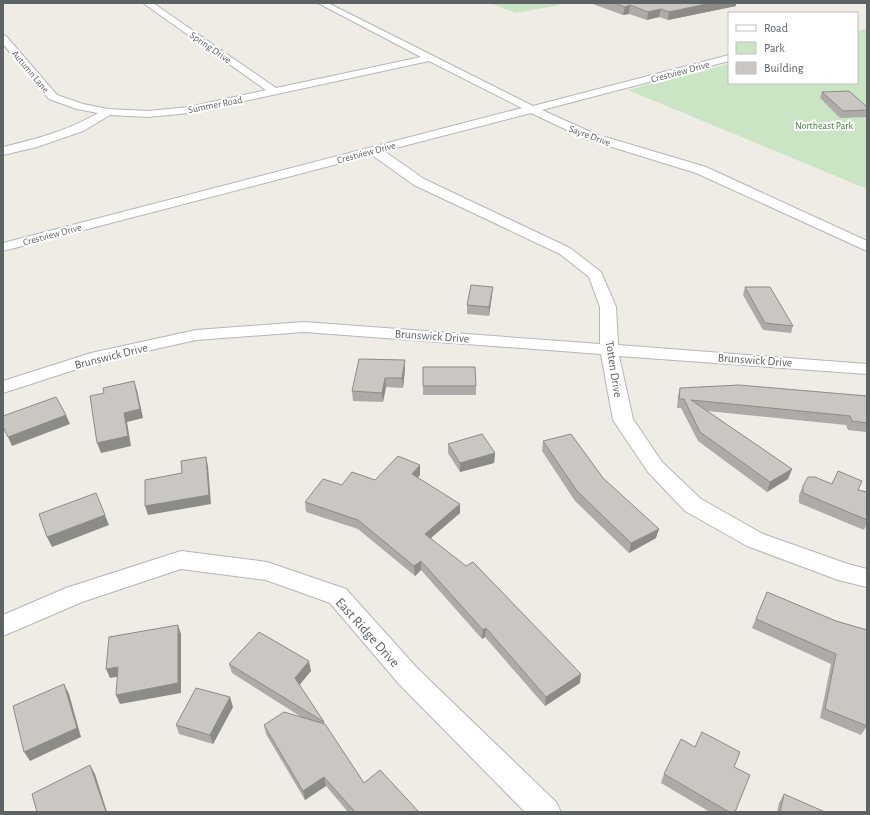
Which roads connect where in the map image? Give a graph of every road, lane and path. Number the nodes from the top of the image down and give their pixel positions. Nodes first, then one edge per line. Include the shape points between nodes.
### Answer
1 (147, 3) edge
2 (322, 3) edge
3 (3, 38) edge
4 (430, 58) junction
5 (728, 58) edge
6 (275, 92) junction
7 (532, 109) junction
8 (108, 112) junction
9 (374, 150) junction
10 (3, 151) edge
11 (3, 247) edge
12 (867, 248) edge
13 (609, 349) junction
14 (867, 369) edge
15 (3, 387) edge
16 (867, 578) edge
17 (3, 626) edge
18 (546, 812) edge

1 - 6 street, Spring Drive
2 - 4 street, Sayre Drive
3 - 8 street, Autumn Lane via 53,97
4 - 6 street, Summer Road
4 - 7 street, Sayre Drive
5 - 7 street, Crestview Drive
6 - 8 street, Summer Road via 189,110 148,114
7 - 9 street, Crestview Drive
7 - 12 street, Sayre Drive via 590,137 701,170
8 - 10 street via 78,129
9 - 11 street, Crestview Drive
9 - 13 street, Totten Drive via 419,182 565,251 596,275 608,307
13 - 14 street, Brunswick Drive
13 - 15 street, Brunswick Drive via 304,327 196,335 97,357
13 - 16 street, Totten Drive via 623,420 655,467 694,505 755,540 846,573
17 - 18 street, East Ridge Drive via 74,595 181,560 267,571 338,596 408,676

